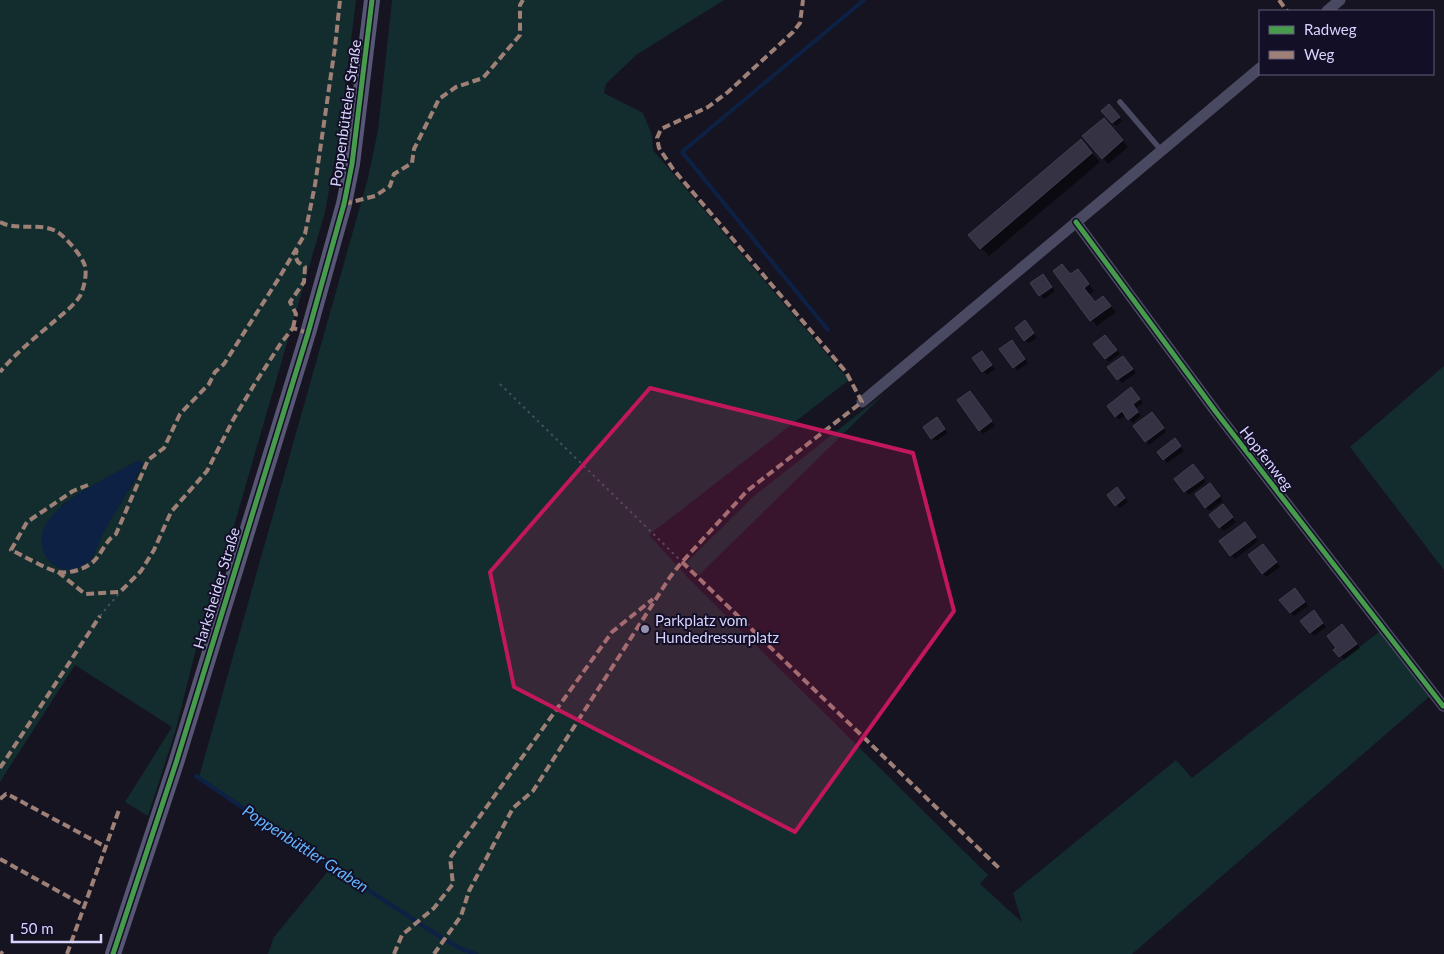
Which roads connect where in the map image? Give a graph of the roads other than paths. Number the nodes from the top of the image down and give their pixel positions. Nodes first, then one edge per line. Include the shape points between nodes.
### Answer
1 (372, 0) edge
2 (1340, 0) edge
3 (1328, 10) edge
4 (1259, 69) edge
5 (1120, 102) dead end
6 (1161, 150) junction
7 (1076, 222) junction
8 (337, 228) joint
9 (862, 402) dead end
10 (1443, 706) edge
11 (113, 954) edge

1 - 8 main road, Poppenbütteler Straße via 352,164
2 - 3 street
4 - 6 street
5 - 6 lane
6 - 7 street
7 - 9 street
7 - 10 street, Hopfenweg via 1216,412
8 - 11 main road, Harksheider Straße via 176,763

